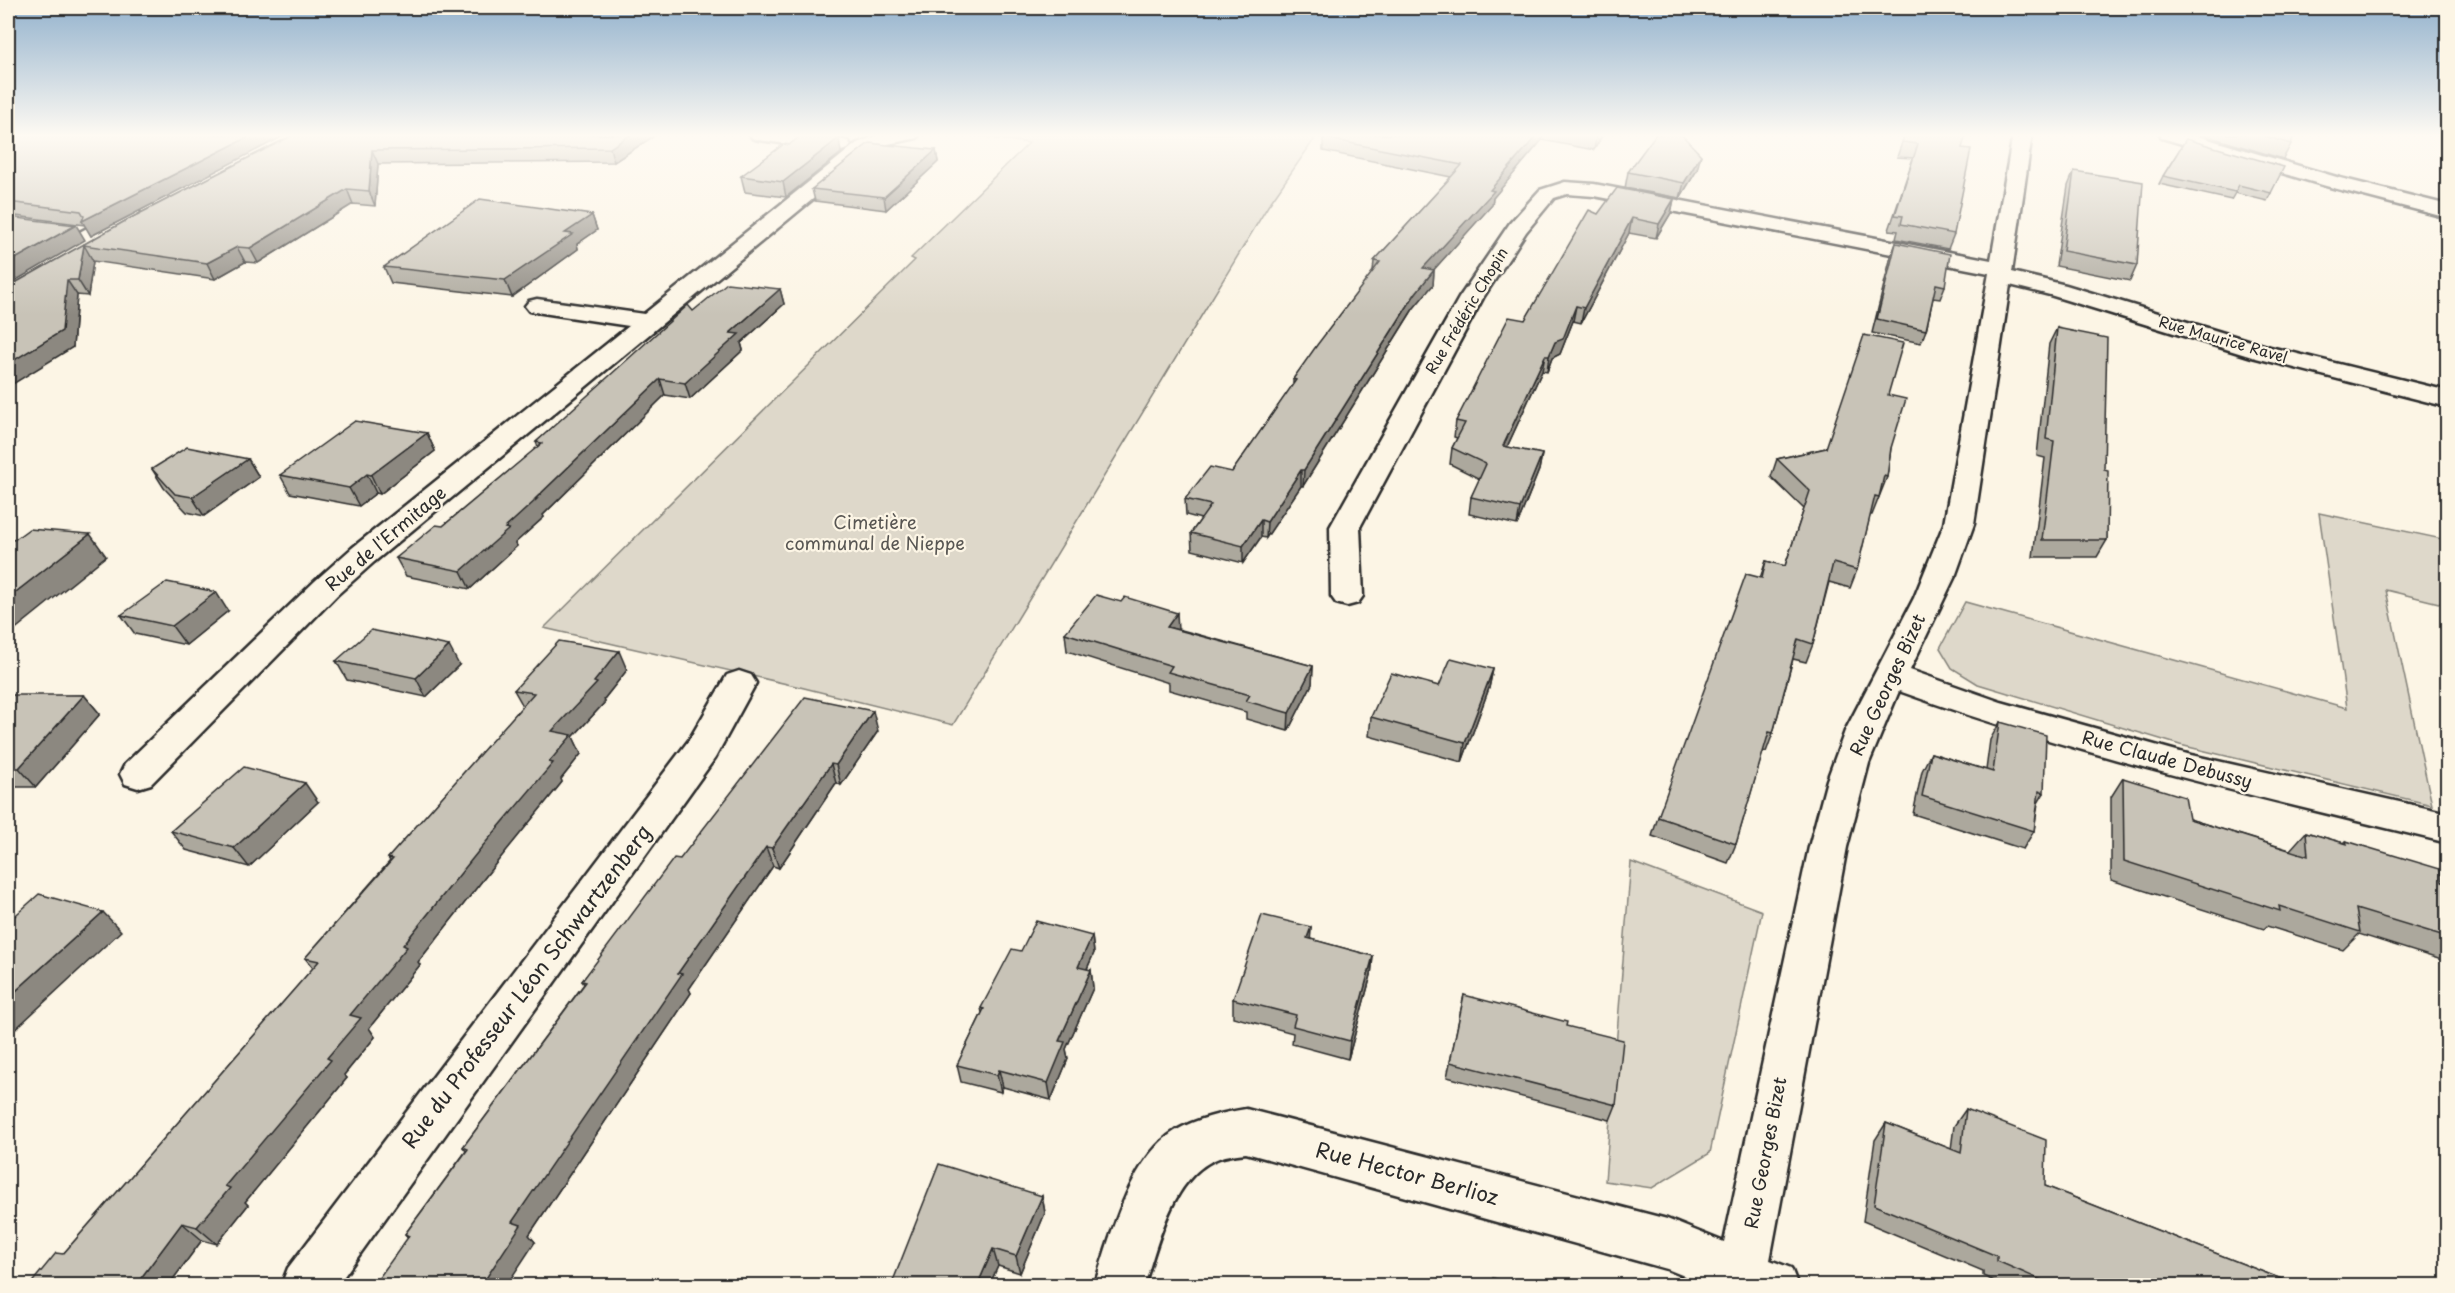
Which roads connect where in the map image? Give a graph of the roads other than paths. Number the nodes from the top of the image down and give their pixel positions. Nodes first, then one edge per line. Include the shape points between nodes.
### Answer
1 (806, 194) edge
2 (1547, 194) edge
3 (1616, 194) edge
4 (2013, 194) edge
5 (2380, 194) edge
6 (2448, 212) edge
7 (2001, 272) junction
8 (8, 280) edge
9 (8, 296) edge
10 (537, 306) dead end
11 (651, 322) junction
12 (2448, 399) edge
13 (1347, 596) dead end
14 (1890, 675) junction
15 (739, 683) dead end
16 (138, 774) dead end
17 (2448, 828) edge
18 (1758, 1279) edge
19 (306, 1286) edge
20 (1119, 1286) edge

1 - 11 street, Rue de l'Ermitage
2 - 13 street, Rue Frédéric Chopin via 1518,228 1471,298 1345,527
3 - 7 street, Rue Frédéric Chopin
4 - 7 street, Rue Georges Bizet
5 - 6 street
7 - 12 street, Rue Maurice Ravel via 2261,352
7 - 14 street, Rue Georges Bizet via 1959,524 1937,583
8 - 9 street via 146,211
10 - 11 street
11 - 16 street, Rue de l'Ermitage via 342,574
14 - 17 street, Rue Claude Debussy via 1991,711 2191,768
14 - 18 street, Rue Georges Bizet via 1856,749 1833,825
15 - 19 street, Rue du Professeur Léon Schwartzenberg via 702,748 655,814
18 - 20 street, Rue Hector Berlioz via 1667,1244 1246,1131 1209,1137 1179,1155 1166,1170 1154,1189

